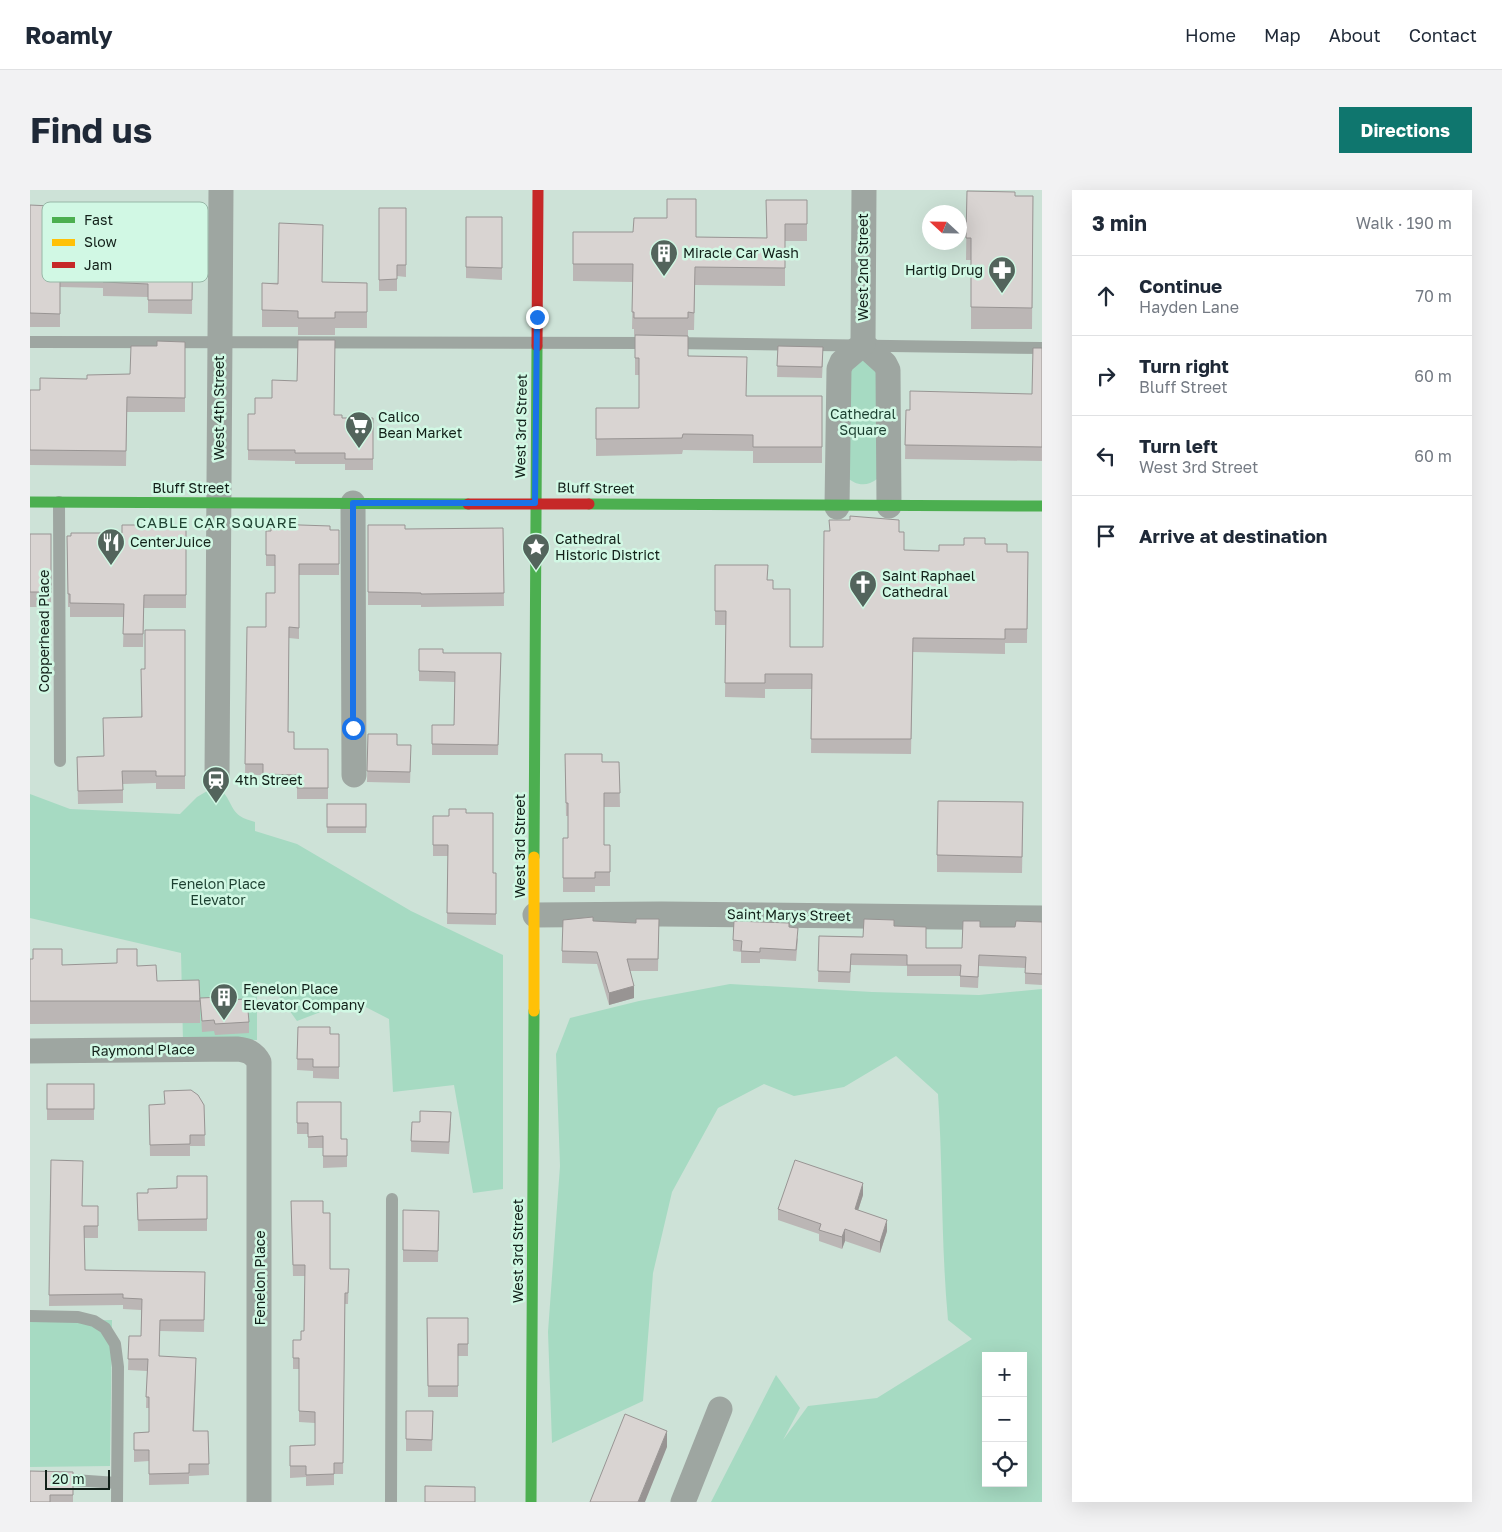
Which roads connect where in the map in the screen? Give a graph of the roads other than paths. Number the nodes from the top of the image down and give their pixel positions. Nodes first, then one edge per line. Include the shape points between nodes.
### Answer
1 (221, 190) edge
2 (538, 190) edge
3 (864, 190) edge
4 (30, 342) edge
5 (220, 342) junction
6 (536, 343) junction
7 (863, 344) junction
8 (1042, 348) edge
9 (30, 502) edge
10 (59, 502) junction
11 (219, 503) junction
12 (353, 503) junction
13 (535, 503) junction
14 (888, 506) junction
15 (1042, 506) edge
16 (837, 507) junction
17 (60, 761) dead end
18 (354, 775) dead end
19 (217, 776) dead end
20 (535, 915) junction
21 (1042, 918) edge
22 (30, 1052) edge
23 (255, 1054) joint
24 (392, 1199) dead end
25 (30, 1316) edge
26 (720, 1409) dead end
27 (30, 1477) edge
28 (117, 1484) junction
29 (117, 1502) edge
30 (259, 1502) edge
31 (391, 1502) edge
32 (530, 1502) edge
33 (683, 1502) edge

1 - 5 street, West 4th Street
2 - 6 street, West 3rd Street
3 - 7 street, West 2nd Street
4 - 5 lane
5 - 6 lane
5 - 11 street, West 4th Street
6 - 7 lane
6 - 13 street, West 3rd Street
7 - 8 lane
7 - 14 street via 886,364 888,370
7 - 16 street via 842,362 839,369
9 - 10 street, Bluff Street
10 - 11 street, Bluff Street
10 - 17 lane, Copperhead Place
11 - 12 street, Bluff Street
11 - 19 street, West 4th Street
12 - 13 street, Bluff Street
12 - 18 street
13 - 16 street, Bluff Street
13 - 20 street, West 3rd Street
14 - 15 street, Bluff Street
14 - 16 street, Bluff Street
20 - 21 street, Saint Marys Street
20 - 32 street, West 3rd Street
22 - 23 street, Raymond Place via 245,1049
23 - 30 street, Fenelon Place via 261,1069
24 - 31 lane
25 - 28 lane via 78,1317 94,1321 105,1328 115,1344 118,1367
26 - 33 street
27 - 28 lane
28 - 29 lane

